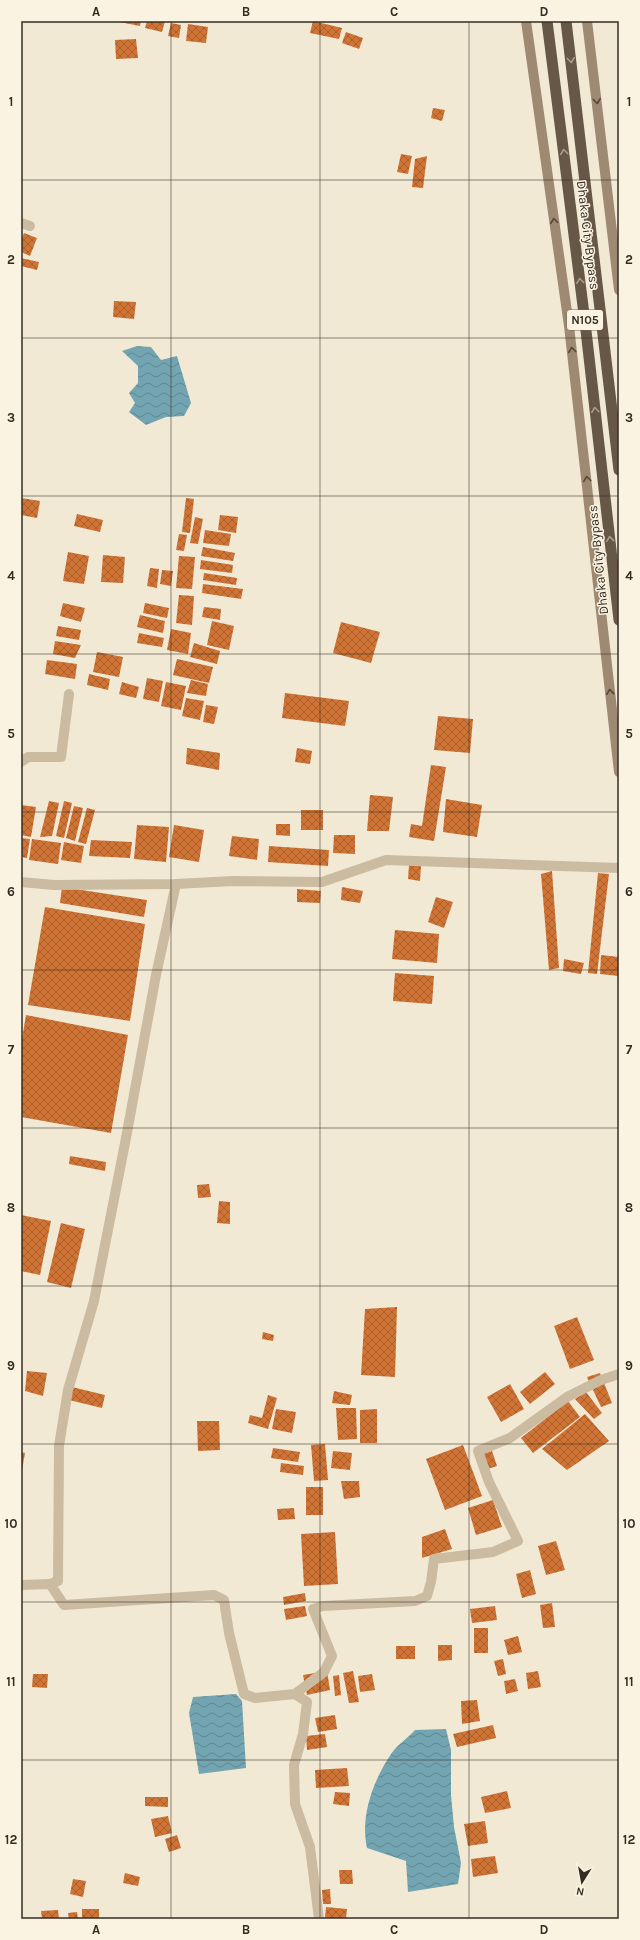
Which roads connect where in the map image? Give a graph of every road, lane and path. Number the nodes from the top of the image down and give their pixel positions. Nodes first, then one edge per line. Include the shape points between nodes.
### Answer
1 (526, 21) edge
2 (547, 21) edge
3 (566, 21) edge
4 (587, 21) edge
5 (619, 290) edge
6 (619, 470) edge
7 (619, 620) edge
8 (69, 694) dead end
9 (21, 762) edge
10 (619, 772) edge
11 (619, 868) edge
12 (21, 882) edge
13 (176, 884) junction
14 (619, 1374) edge
15 (50, 1584) junction
16 (21, 1585) edge
17 (296, 1694) junction
18 (319, 1919) edge

10 -> 1 main road via 569,326
7 -> 2 highway, Dhaka City Bypass / N105
3 -> 6 highway, Dhaka City Bypass / N105
4 -> 5 main road
8 - 9 street via 61,757 28,757
11 - 13 street via 386,860 322,882 233,881
12 - 13 street
13 - 15 street via 156,975 94,1300 68,1390 59,1446 58,1581
14 - 17 street via 567,1397 510,1438 478,1451 489,1482 518,1541 493,1552 434,1559 432,1582 426,1596 415,1601 323,1606 313,1609 332,1656 324,1672
15 - 16 street
15 - 17 street via 64,1605 214,1594 224,1600 244,1694 255,1698
17 - 18 street via 307,1702 303,1734 294,1765 296,1804 310,1847

